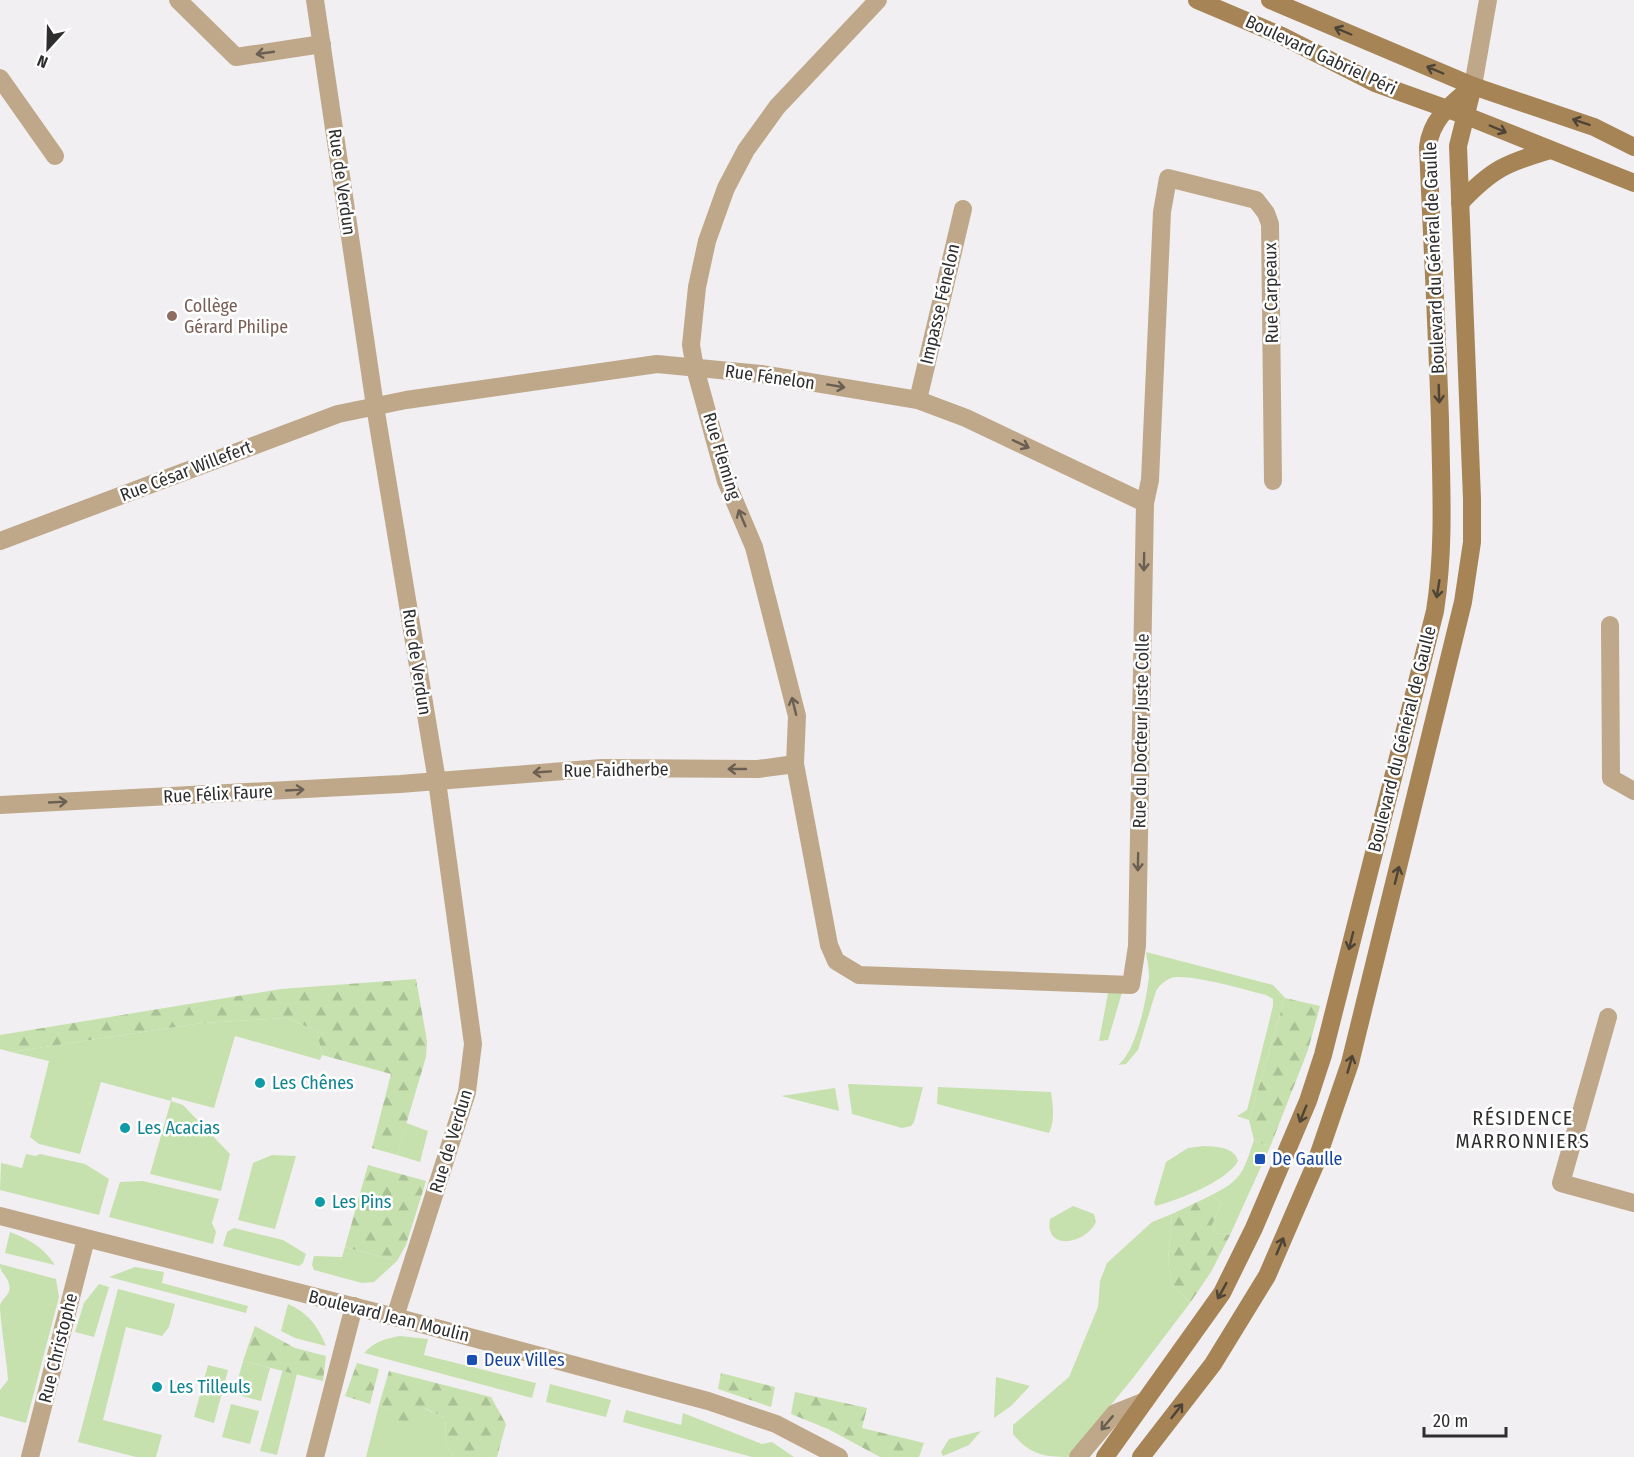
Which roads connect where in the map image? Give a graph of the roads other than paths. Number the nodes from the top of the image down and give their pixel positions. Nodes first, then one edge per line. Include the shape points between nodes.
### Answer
1 (178, 0) edge
2 (315, 0) edge
3 (878, 0) edge
4 (1197, 0) edge
5 (1270, 0) edge
6 (1488, 0) edge
7 (322, 44) junction
8 (0, 78) edge
9 (1473, 86) junction
10 (1447, 108) junction
11 (1464, 115) junction
12 (1634, 147) edge
13 (1550, 150) junction
14 (55, 156) dead end
15 (1168, 178) joint
16 (1634, 183) edge
17 (1460, 202) junction
18 (963, 209) dead end
19 (695, 368) junction
20 (918, 400) junction
21 (375, 406) junction
22 (1273, 481) dead end
23 (1145, 503) junction
24 (0, 541) edge
25 (1610, 626) dead end
26 (795, 764) junction
27 (437, 780) junction
28 (1634, 791) edge
29 (0, 805) edge
30 (836, 961) joint
31 (1608, 1017) dead end
32 (1634, 1203) edge
33 (0, 1216) edge
34 (86, 1239) junction
35 (354, 1306) junction
36 (395, 1317) junction
37 (1145, 1401) junction
38 (30, 1457) edge
39 (315, 1457) edge
40 (838, 1457) edge
41 (1078, 1457) edge
42 (1105, 1457) edge
43 (1142, 1457) edge

7 -> 1 street via 236,57
2 - 7 street, Rue de Verdun
3 - 19 street, Rue Fleming via 777,107 746,150 726,188 707,241 697,287 691,345
4 - 10 main road, Boulevard Gabriel Péri via 1282,36 1349,72
9 -> 5 main road, Boulevard Gabriel Péri
6 - 9 street
7 - 21 street, Rue de Verdun
8 - 14 street
9 - 10 main road, Boulevard du Général de Gaulle
9 - 11 main road, Boulevard du Général de Gaulle
12 -> 9 main road, Boulevard Gabriel Péri via 1594,127
10 - 11 main road, Boulevard Gabriel Péri
10 -> 37 main road, Boulevard du Général de Gaulle via 1436,120 1428,147 1443,535 1435,610 1323,1055 1308,1101 1222,1293
11 -> 13 main road, Boulevard Gabriel Péri
11 - 17 main road, Boulevard du Général de Gaulle via 1458,146
13 - 16 main road, Boulevard Gabriel Péri
13 - 17 main road via 1497,169
15 - 22 street, Rue Carpeaux via 1256,200 1270,224
15 - 23 street, Rue du Docteur Juste Colle via 1162,212 1150,480
43 -> 17 main road, Boulevard du Général de Gaulle via 1212,1364 1267,1276 1335,1110 1365,1005 1463,602 1472,542
18 - 20 street, Impasse Fénelon
19 -> 20 street, Rue Fénelon via 761,374
19 - 21 street, Rue Fénelon via 657,364
26 -> 19 street, Rue Fleming via 797,716 754,547 726,481
20 -> 23 street, Rue Fénelon via 966,418
21 - 24 street, Rue César Willefert via 338,414
21 - 27 street, Rue de Verdun
23 -> 30 street, Rue du Docteur Juste Colle via 1137,946 1131,985 859,975
25 - 28 street via 1611,778
26 -> 27 street, Rue Faidherbe via 758,769 602,768
26 - 30 street, Rue Fleming via 829,945
29 -> 27 street, Rue Félix Faure
27 - 36 street, Rue de Verdun via 473,1044 472,1068
31 - 32 street via 1562,1184
33 - 34 street, Boulevard Jean Moulin
34 - 35 street, Boulevard Jean Moulin
34 - 38 street, Rue Christophe
35 - 36 street, Boulevard Jean Moulin
35 - 39 street
36 - 40 street, Boulevard Jean Moulin via 740,1411 808,1439
37 -> 41 street via 1115,1413
37 - 42 main road, Boulevard du Général de Gaulle

